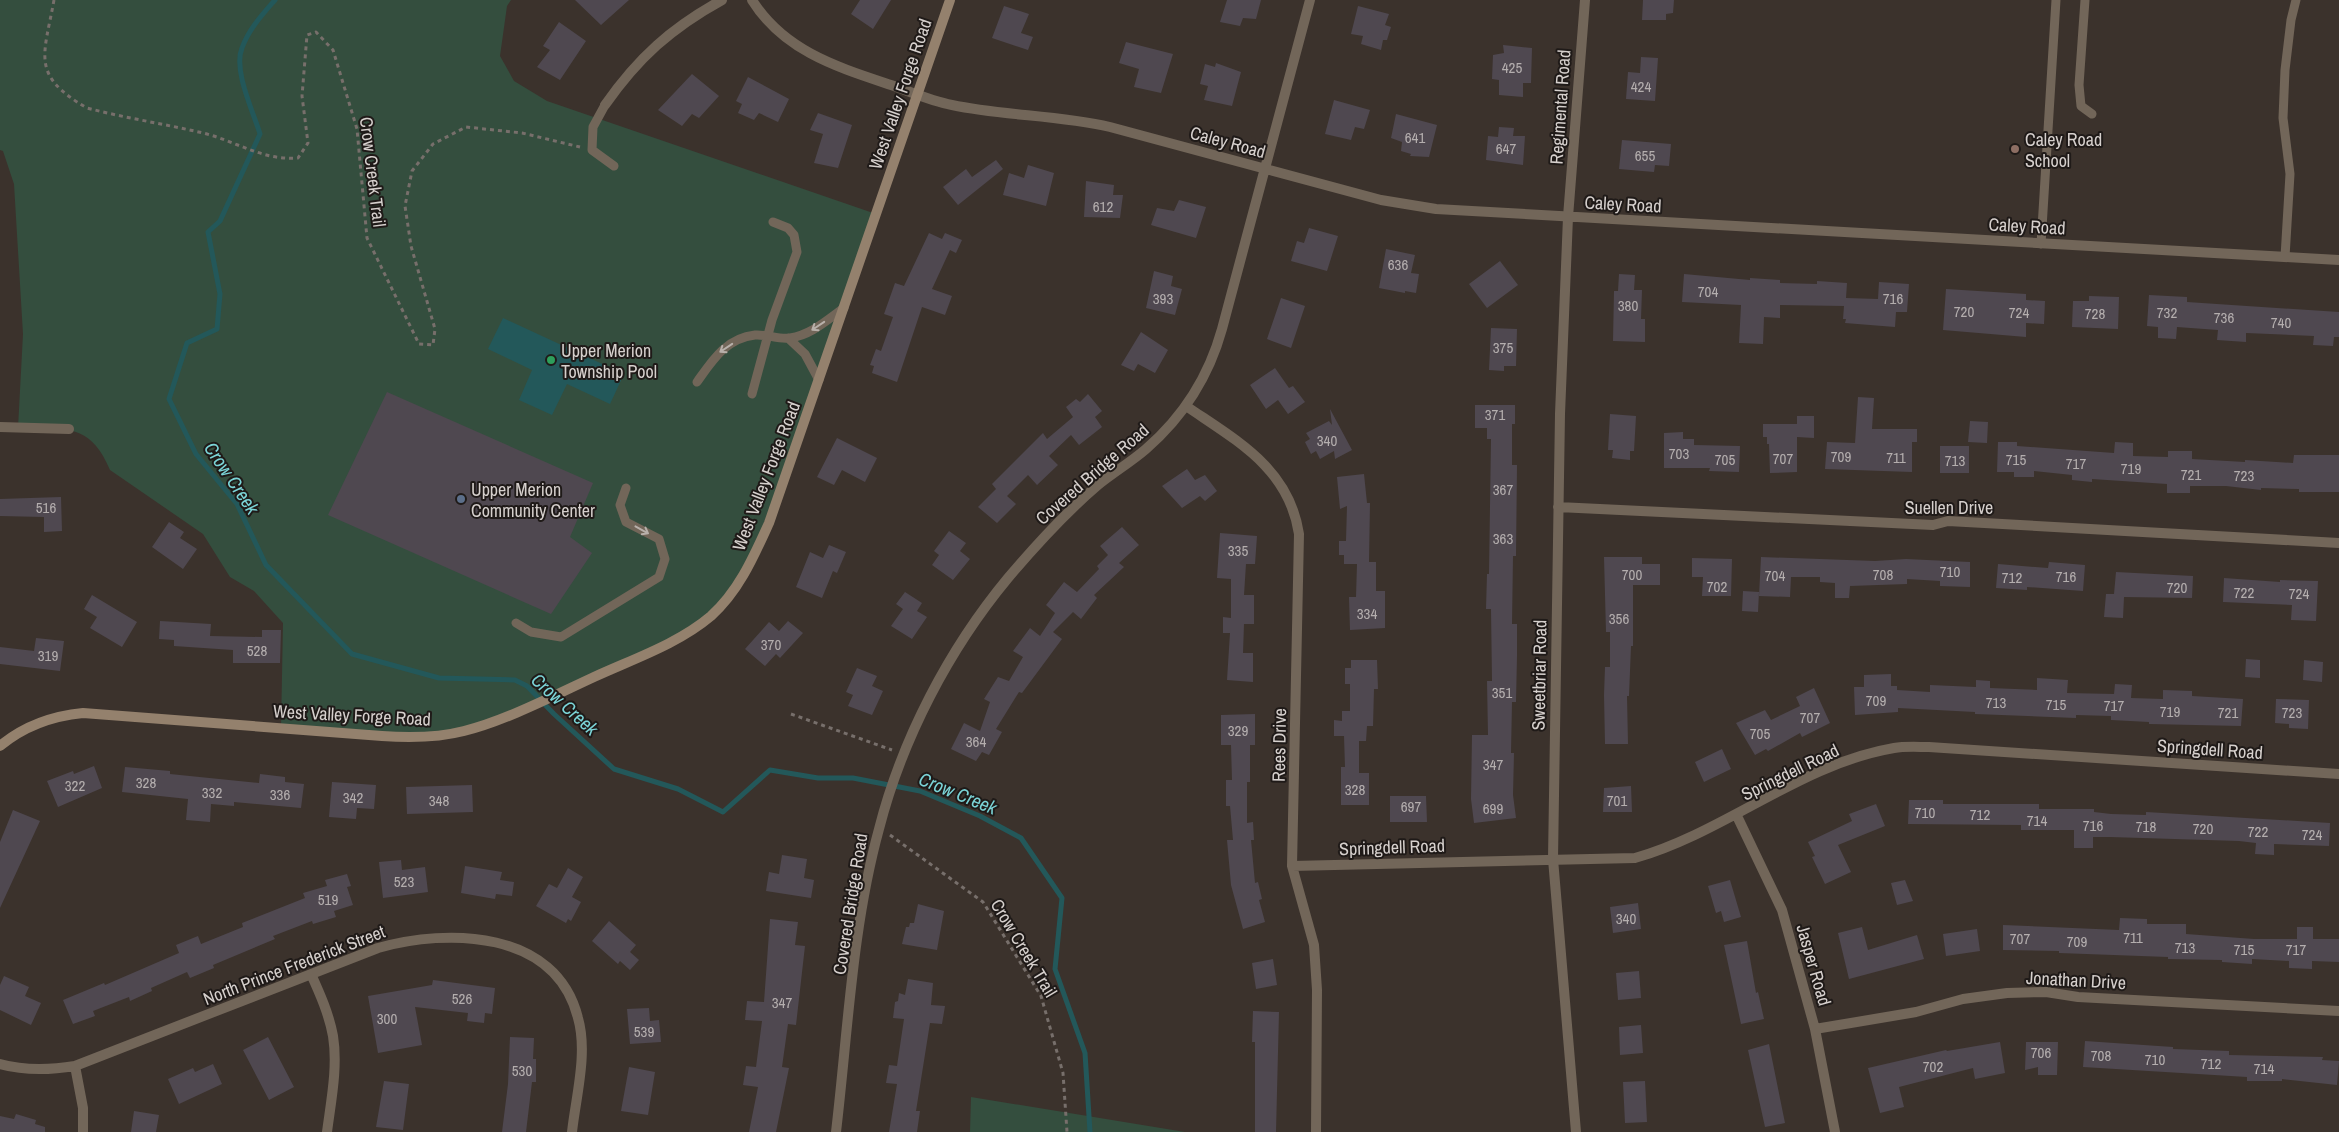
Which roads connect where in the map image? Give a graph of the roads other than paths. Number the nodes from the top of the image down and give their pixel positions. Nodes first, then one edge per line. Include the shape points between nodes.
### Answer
1 (722, 0) edge
2 (752, 0) edge
3 (950, 0) edge
4 (1310, 0) edge
5 (1585, 0) edge
6 (2056, 0) edge
7 (2085, 0) edge
8 (2296, 0) edge
9 (917, 95) junction
10 (605, 105) joint
11 (2092, 114) dead end
12 (614, 166) dead end
13 (1264, 169) junction
14 (1568, 217) junction
15 (773, 222) dead end
16 (2041, 244) junction
17 (2285, 257) junction
18 (2339, 260) edge
19 (844, 308) junction
20 (768, 336) junction
21 (788, 338) junction
22 (819, 380) junction
23 (697, 382) dead end
24 (752, 394) dead end
25 (1186, 406) junction
26 (0, 427) edge
27 (69, 429) dead end
28 (626, 488) dead end
29 (1558, 508) junction
30 (2339, 543) edge
31 (516, 623) dead end
32 (0, 746) edge
33 (2339, 774) edge
34 (1737, 816) junction
35 (1553, 858) junction
36 (1292, 866) junction
37 (311, 974) junction
38 (2339, 1011) edge
39 (1815, 1029) junction
40 (0, 1064) edge
41 (75, 1066) junction
42 (83, 1132) edge
43 (327, 1132) edge
44 (572, 1132) edge
45 (836, 1132) edge
46 (1316, 1132) edge
47 (1576, 1132) edge
48 (1835, 1132) edge

1 - 10 street via 660,41
2 - 9 street, Caley Road via 772,26 808,54
3 - 9 main road, West Valley Forge Road
4 - 13 street, Covered Bridge Road
5 - 14 street, Regimental Road
6 - 16 lane
7 - 11 lane via 2079,85 2081,106
8 - 17 lane via 2290,30 2283,118 2290,174
9 - 13 street, Caley Road via 954,106 1086,122
9 - 19 main road, West Valley Forge Road
10 - 12 lane via 593,127 592,150
13 - 14 street, Caley Road via 1408,206
13 - 25 street, Covered Bridge Road via 1214,355
14 - 16 street, Caley Road
14 - 29 street, Sweetbriar Road
15 - 20 lane via 788,228 794,235 797,252
16 - 17 street, Caley Road
17 - 18 street, Caley Road
19 -> 21 lane via 809,332
19 - 22 main road, West Valley Forge Road
20 - 21 lane
20 -> 23 lane via 742,338 720,350
20 - 24 lane
21 - 22 lane via 805,354
22 - 32 main road, West Valley Forge Road via 758,548 724,603 686,633 558,693 466,731 426,737 82,713 37,723
25 - 36 street, Rees Drive via 1264,464 1279,480 1296,515 1299,534
25 - 45 street, Covered Bridge Road via 1160,437 1054,526 1006,581 964,638 904,755 879,828 859,924
26 - 27 street
28 -> 31 lane via 620,505 626,522 659,540 665,558 659,576 561,637 531,632
29 - 30 street, Suellen Drive via 1923,524 1948,521
29 - 35 street, Sweetbriar Road
33 - 34 street, Springdell Road via 1929,747 1896,748 1828,768 1784,788
34 - 35 street, Springdell Road via 1683,842 1635,858
34 - 39 street, Jasper Road via 1782,910
35 - 36 street, Springdell Road
35 - 47 street, Sweetbriar Road
36 - 46 street, Rees Drive via 1314,945 1317,990
37 - 41 street, North Prince Frederick Street
37 - 43 street via 324,1002 333,1037
37 - 44 street, North Prince Frederick Street via 378,948 422,938 492,941 525,953 565,987 578,1018 581,1050
38 - 39 street, Jonathan Drive via 2078,997 2046,992 2007,993
39 - 48 street, Jasper Road
40 - 41 street, North Prince Frederick Street via 42,1069
41 - 42 street via 83,1108

